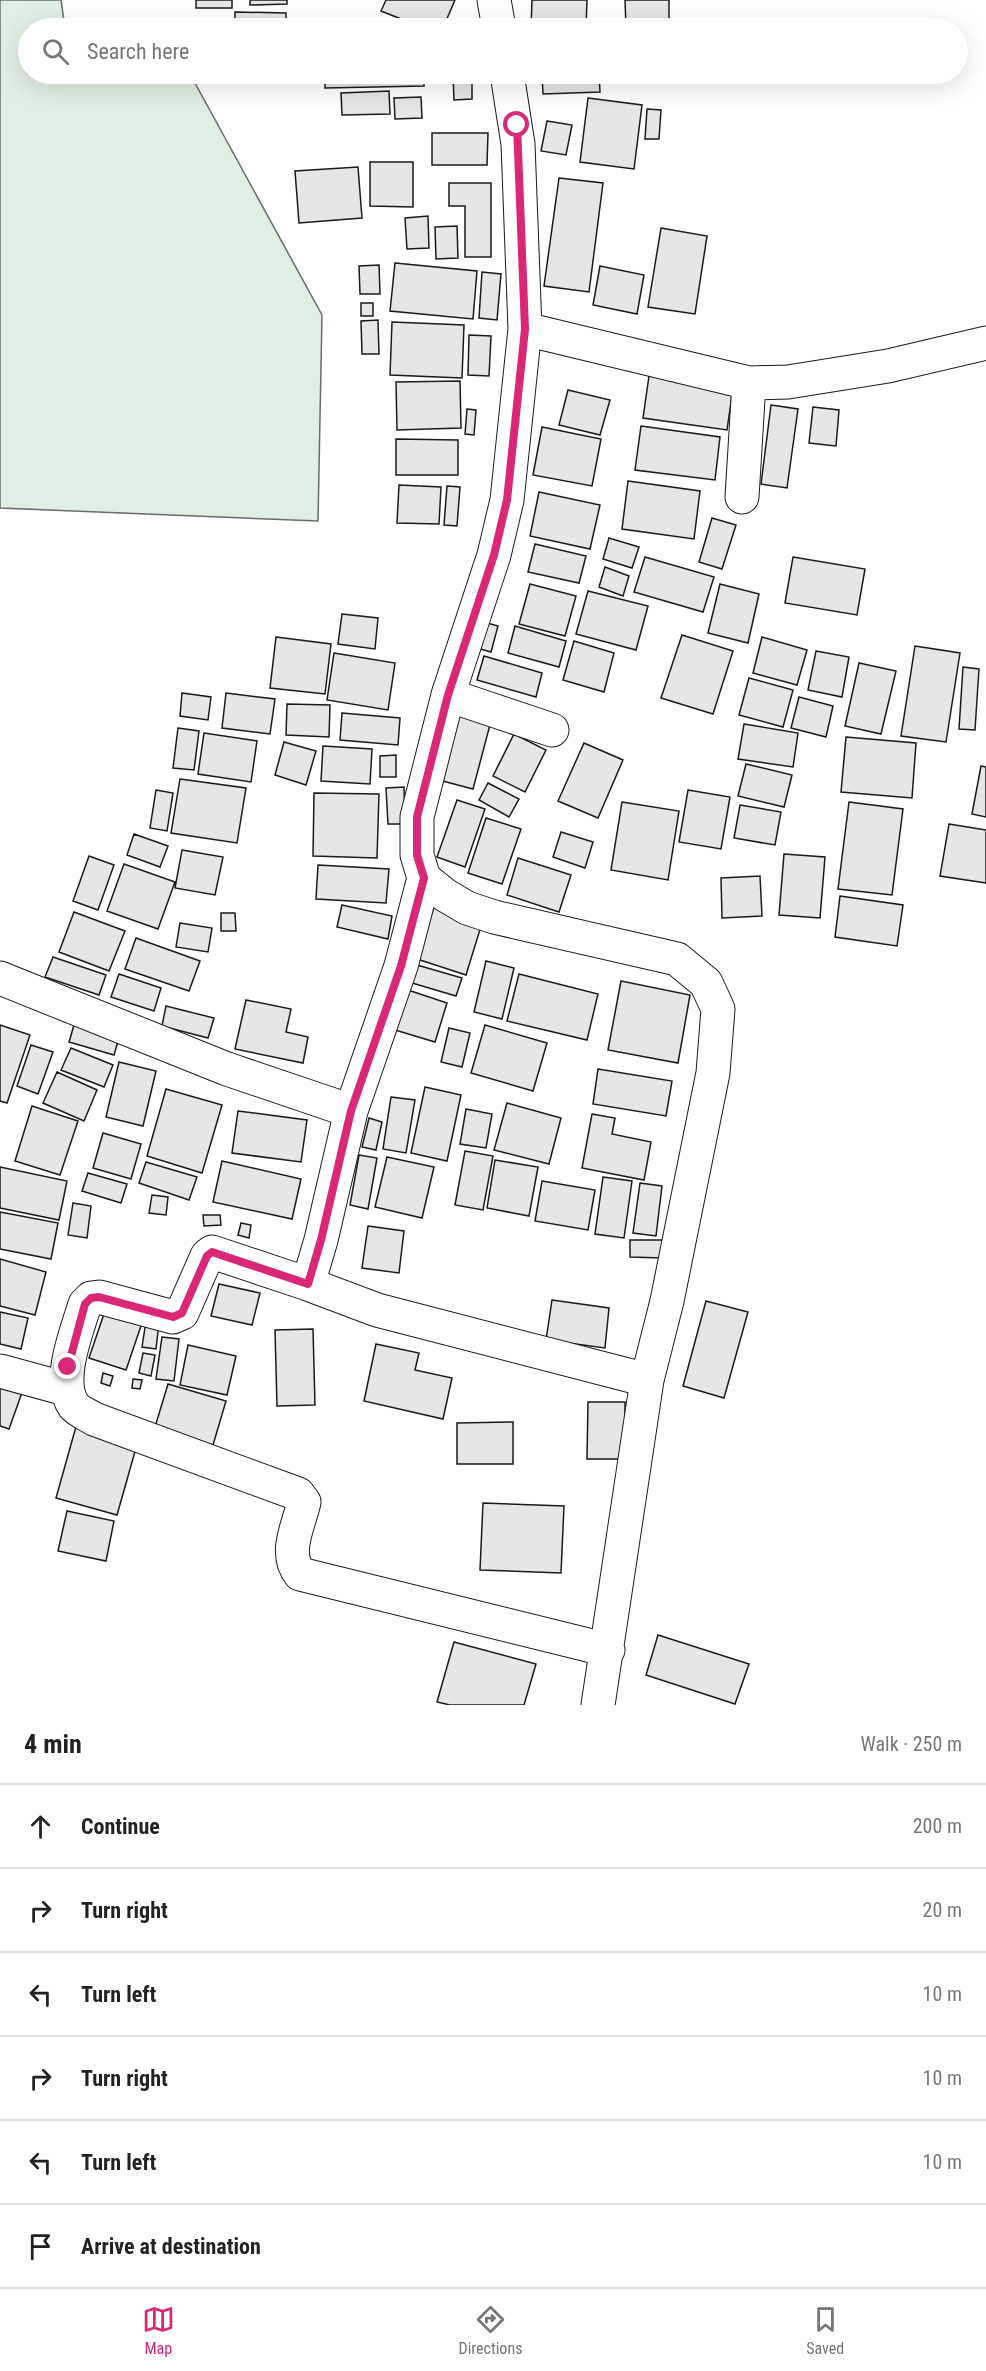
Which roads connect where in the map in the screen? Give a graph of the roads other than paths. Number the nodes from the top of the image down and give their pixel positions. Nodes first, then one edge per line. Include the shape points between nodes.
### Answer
1 (494, 0) edge
2 (498, 18) edge
3 (509, 84) edge
4 (525, 329) junction
5 (986, 343) edge
6 (749, 383) junction
7 (742, 497) dead end
8 (448, 695) junction
9 (552, 730) dead end
10 (424, 878) junction
11 (0, 978) edge
12 (351, 1111) junction
13 (308, 1284) junction
14 (0, 1371) edge
15 (647, 1380) junction
16 (66, 1389) junction
17 (608, 1650) junction
18 (598, 1705) edge

1 - 2 street
3 - 4 street via 517,135
4 - 6 street
4 - 8 street via 507,500 494,555
5 - 6 street via 876,368 789,382
6 - 7 street
8 - 9 street
8 - 10 street via 417,817 417,855
10 - 12 street via 401,966
10 - 15 street via 445,896 494,917 677,959 706,983 718,1009 712,1073 667,1301
11 - 12 street via 227,1069
12 - 13 street
13 - 15 street via 377,1310
13 - 16 street via 212,1252 177,1317 91,1298 85,1304 73,1346
14 - 16 street
15 - 17 street
16 - 17 street via 74,1407 94,1419 298,1494 304,1502 292,1556 300,1574
17 - 18 street

